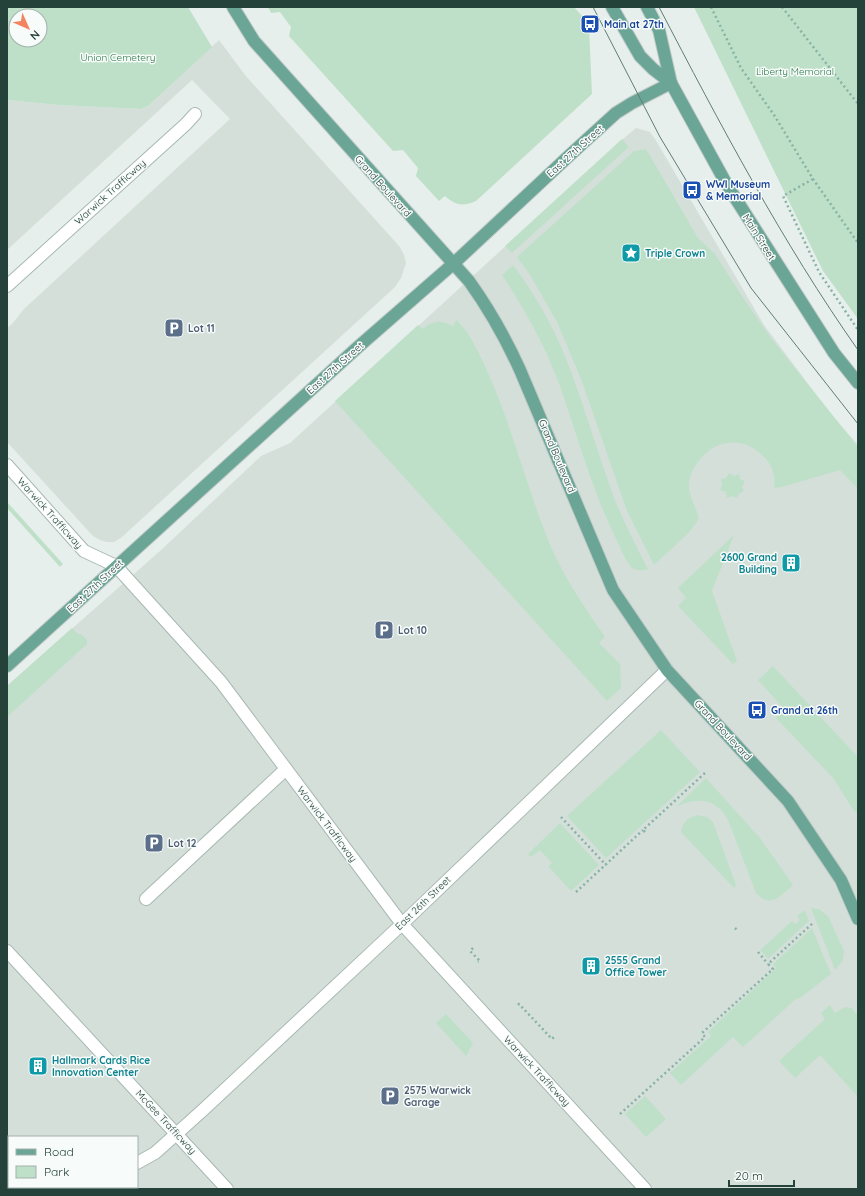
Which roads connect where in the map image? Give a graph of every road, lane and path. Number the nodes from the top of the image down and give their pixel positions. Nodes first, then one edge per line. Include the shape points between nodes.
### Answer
1 (234, 7) edge
2 (612, 7) edge
3 (647, 7) edge
4 (711, 7) edge
5 (782, 7) edge
6 (671, 83) junction
7 (858, 104) edge
8 (195, 114) dead end
9 (813, 179) junction
10 (858, 243) edge
11 (453, 264) junction
12 (7, 286) edge
13 (858, 330) edge
14 (858, 383) edge
15 (7, 465) edge
16 (116, 566) junction
17 (7, 666) edge
18 (667, 670) junction
19 (286, 769) junction
20 (705, 773) dead end
21 (561, 817) dead end
22 (606, 865) junction
23 (576, 892) dead end
24 (146, 898) dead end
25 (858, 919) edge
26 (813, 923) dead end
27 (402, 924) junction
28 (473, 948) dead end
29 (7, 951) edge
30 (758, 952) dead end
31 (478, 962) dead end
32 (768, 964) junction
33 (518, 1005) dead end
34 (554, 1037) dead end
35 (620, 1114) dead end
36 (177, 1134) junction
37 (138, 1162) edge
38 (227, 1189) edge
39 (645, 1189) edge

1 - 11 main road, Grand Boulevard via 254,41
2 - 6 main road, Main Street via 640,56
3 - 6 main road, Main Street via 659,30
4 - 9 path via 741,68 774,115
5 - 7 path
6 - 11 main road, East 27th Street via 616,113
6 - 14 main road, Main Street via 727,185 773,259 834,353
8 - 12 street, Warwick Trafficway
9 - 10 path
9 - 13 path via 783,196 819,272
11 - 16 main road, East 27th Street
11 - 18 main road, Grand Boulevard via 483,300 509,346 613,590
15 - 16 street, Warwick Trafficway via 84,551
16 - 17 main road, East 27th Street
16 - 19 street, Warwick Trafficway via 221,682
18 - 25 main road, Grand Boulevard via 788,801 841,880
18 - 27 street, East 26th Street
19 - 24 street
19 - 27 street, Warwick Trafficway
20 - 22 path
21 - 22 path
22 - 23 path
26 - 32 path
27 - 36 street, East 26th Street
27 - 39 street, Warwick Trafficway
28 - 31 path via 470,951 480,961
29 - 36 street, McGee Trafficway
30 - 32 path
32 - 35 path via 773,969 702,1033 704,1037
33 - 34 path via 552,1039
36 - 37 street, East 26th Street via 155,1153
36 - 38 street, McGee Trafficway

